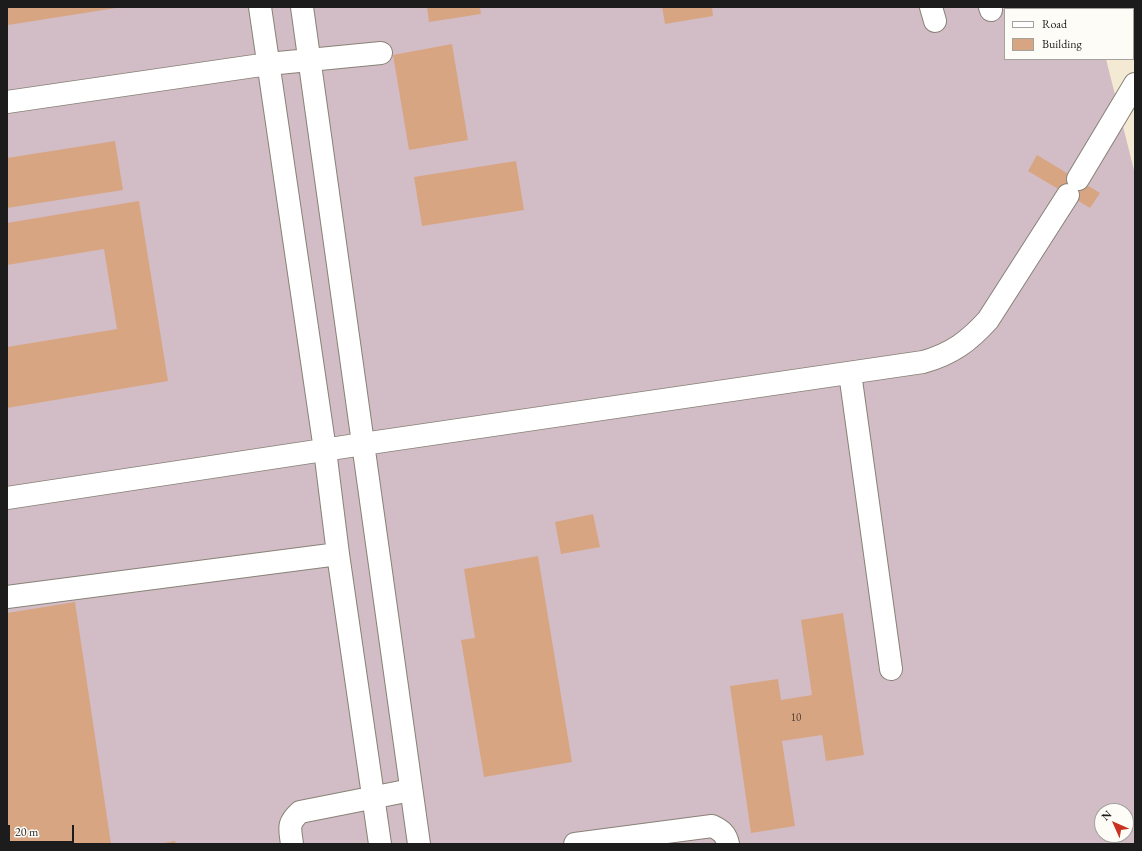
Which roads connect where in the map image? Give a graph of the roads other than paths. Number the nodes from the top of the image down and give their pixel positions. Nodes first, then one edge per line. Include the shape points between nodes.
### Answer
1 (260, 7) edge
2 (302, 7) edge
3 (381, 53) dead end
4 (309, 60) junction
5 (268, 64) junction
6 (1135, 84) edge
7 (7, 102) edge
8 (850, 373) junction
9 (363, 444) junction
10 (325, 450) junction
11 (7, 498) edge
12 (338, 554) junction
13 (7, 597) edge
14 (890, 669) dead end
15 (411, 790) junction
16 (373, 797) junction
17 (292, 844) edge
18 (380, 844) edge
19 (419, 844) edge
20 (574, 844) edge
21 (728, 844) edge

1 - 5 lane
2 - 4 lane
3 - 4 lane
4 - 5 lane
4 - 9 lane
5 - 7 lane
5 - 10 lane
6 - 8 lane via 988,320 972,337 936,359
8 - 9 lane
8 - 14 lane
9 - 10 lane
9 - 15 lane
10 - 11 lane
10 - 12 lane
12 - 13 lane
12 - 16 lane
15 - 16 lane
15 - 19 lane
16 - 17 lane via 300,812 292,819
16 - 18 lane
20 - 21 lane via 712,826 720,829

